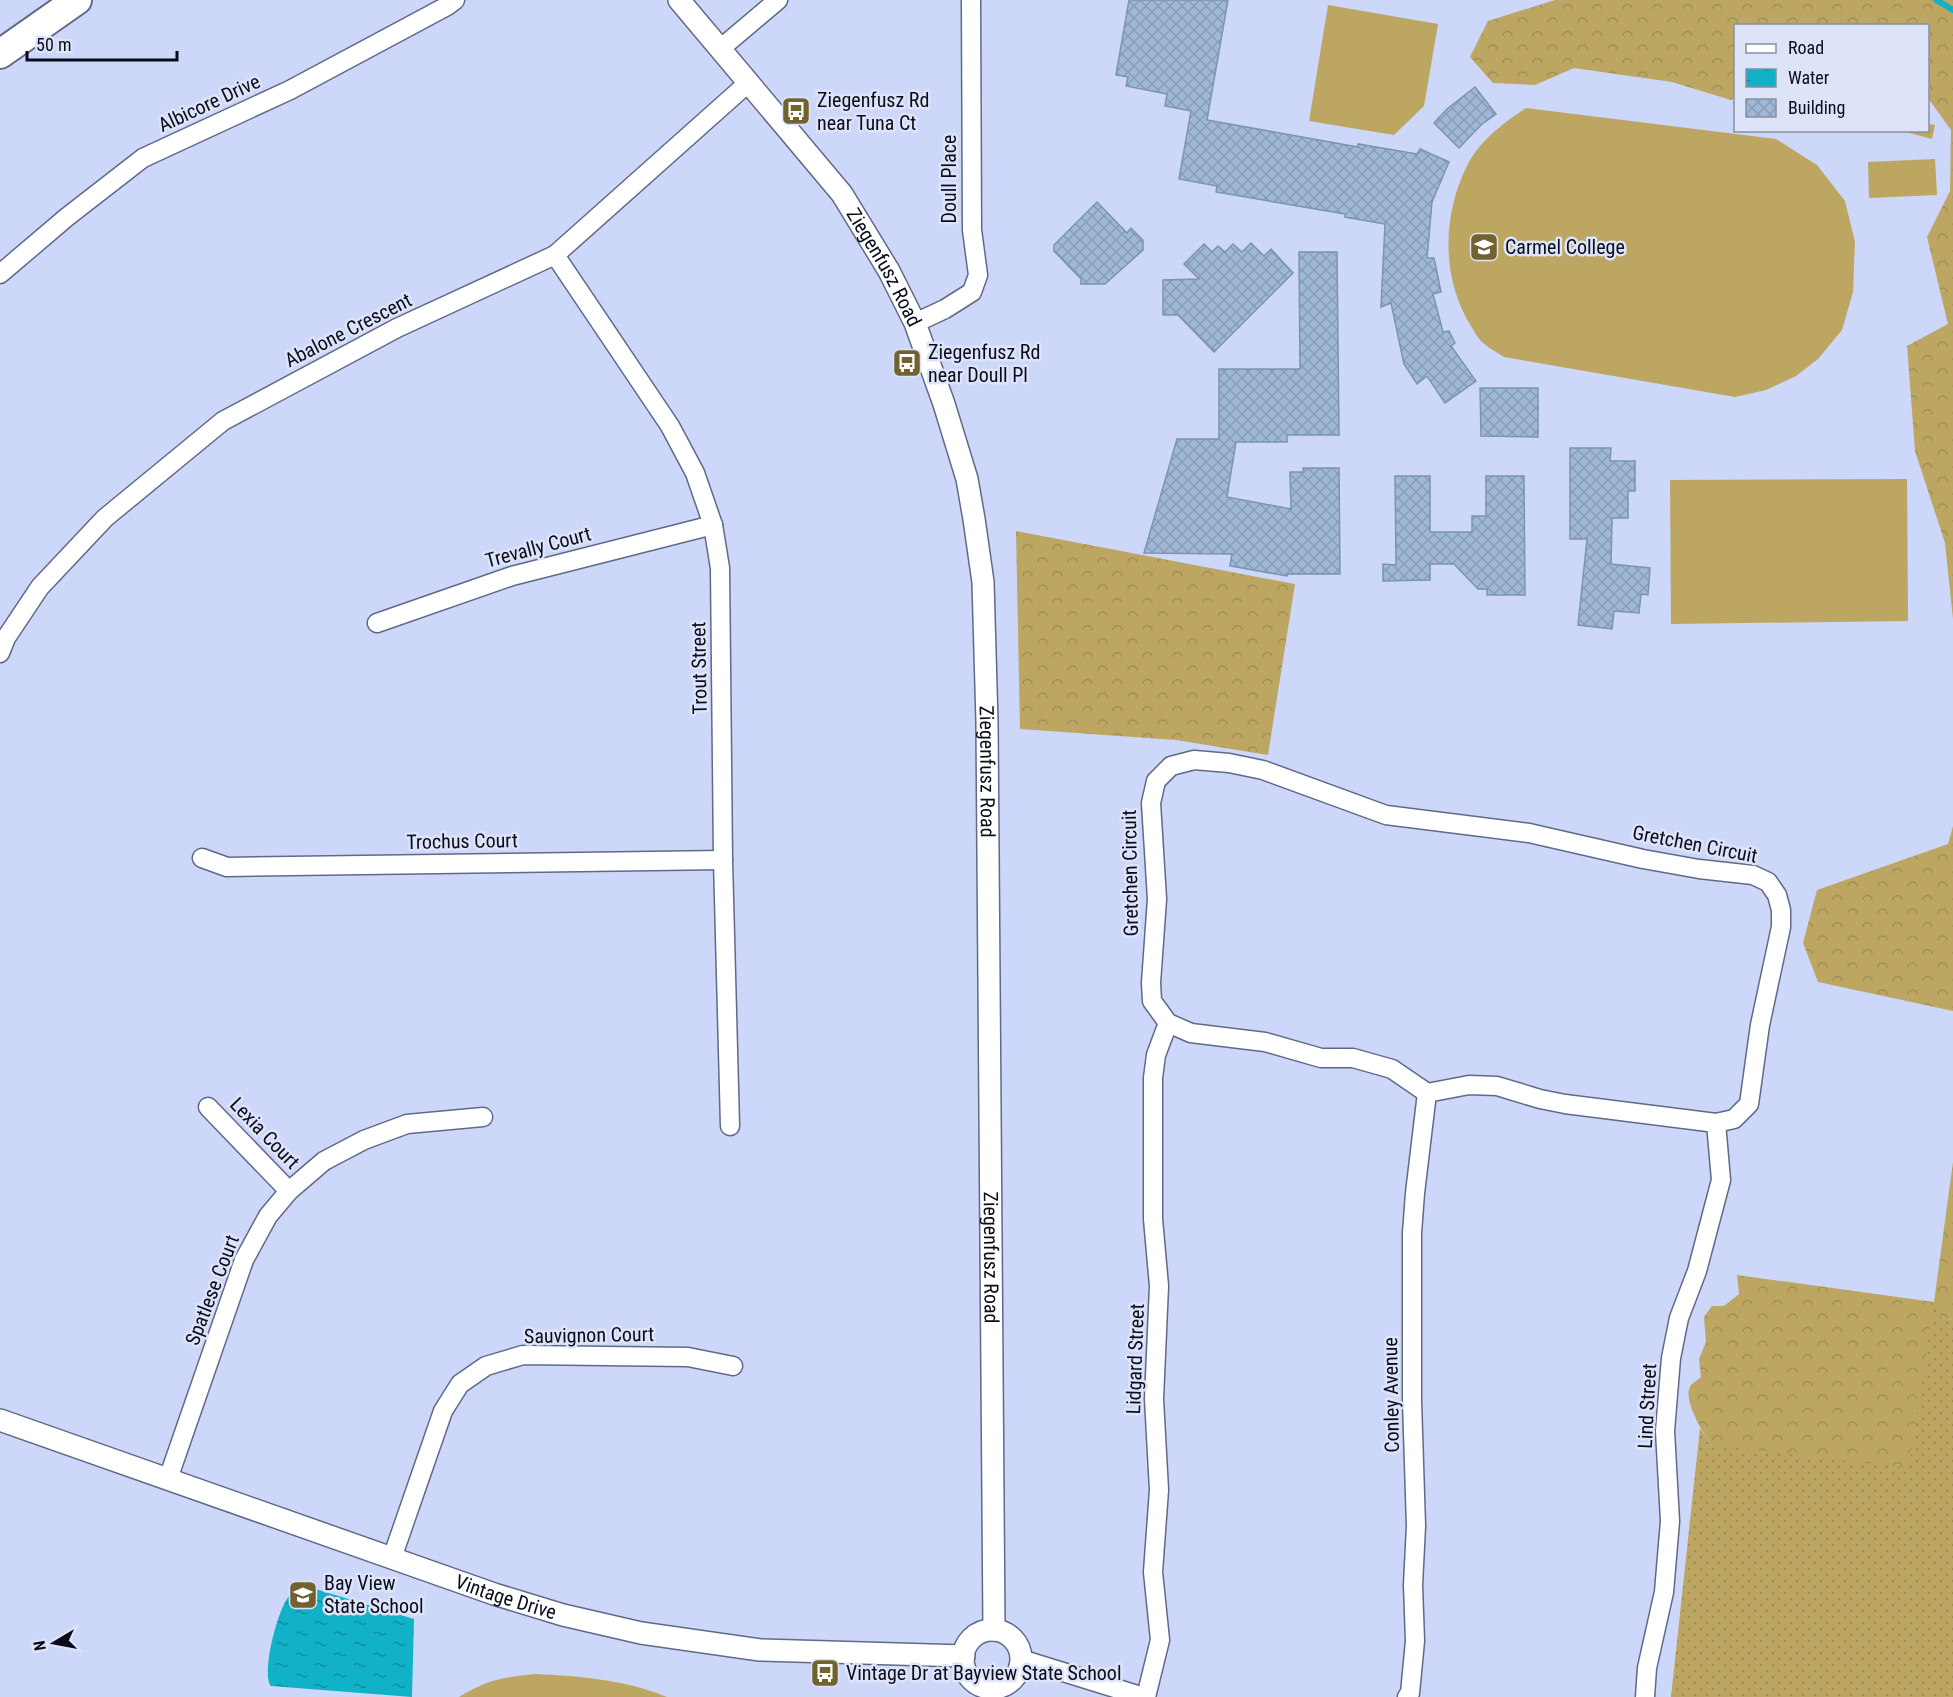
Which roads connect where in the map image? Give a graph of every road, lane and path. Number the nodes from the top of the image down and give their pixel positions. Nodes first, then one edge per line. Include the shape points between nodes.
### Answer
1 (77, 0) edge
2 (455, 0) edge
3 (679, 0) edge
4 (778, 0) edge
5 (971, 0) edge
6 (720, 48) junction
7 (0, 54) edge
8 (748, 83) junction
9 (555, 255) junction
10 (0, 274) edge
11 (915, 323) junction
12 (713, 525) junction
13 (377, 623) dead end
14 (2, 642) edge
15 (202, 858) dead end
16 (723, 860) junction
17 (1168, 1023) junction
18 (1427, 1093) junction
19 (208, 1107) dead end
20 (483, 1117) dead end
21 (1716, 1123) junction
22 (730, 1126) dead end
23 (289, 1191) junction
24 (733, 1366) dead end
25 (0, 1420) edge
26 (168, 1479) junction
27 (392, 1558) junction
28 (994, 1630) junction
29 (964, 1656) junction
30 (1021, 1659) junction
31 (995, 1692) edge
32 (1145, 1697) edge
33 (1407, 1697) edge
34 (1645, 1697) edge

1 - 7 highway
2 - 10 street, Albicore Drive via 290,90 143,158
3 - 6 street, Ziegenfusz Road
4 - 6 street
5 - 11 street, Doull Place via 972,230 978,275 972,292
6 - 8 street, Ziegenfusz Road
8 - 9 street, Abalone Crescent
8 - 11 street, Ziegenfusz Road via 842,194
9 - 12 street, Trout Street via 670,426 695,473
9 - 14 street, Abalone Crescent via 397,328 224,421 105,518 40,587
11 - 28 street, Ziegenfusz Road via 967,479 983,582
12 - 13 street, Trevally Court via 512,576
12 - 16 street, Trout Street via 720,568
15 - 16 street, Trochus Court via 227,867
16 - 22 street, Trout Street
17 - 18 street via 1191,1033 1265,1042 1321,1058 1353,1058 1392,1069
17 - 21 street, Gretchen Circuit via 1152,1001 1150,983 1157,899 1150,803 1156,781 1171,766 1194,760 1228,763 1263,770 1386,815 1529,833 1677,865 1753,875 1768,882 1777,895 1781,927 1749,1104 1734,1119
17 - 32 street, Lidgard Street via 1156,1055 1153,1078 1153,1219 1160,1286 1154,1399 1159,1490 1154,1572 1160,1640
18 - 21 street via 1469,1085 1497,1086 1565,1104
18 - 33 street, Conley Avenue via 1412,1233 1415,1641
19 - 23 street, Lexia Court
20 - 23 street, Spatlese Court via 407,1124 364,1140 324,1161
21 - 34 street, Lind Street via 1721,1180 1697,1271 1679,1318 1671,1358 1665,1431 1669,1533 1664,1592 1647,1668
23 - 26 street, Spatlese Court via 268,1216 244,1260
24 - 27 street, Sauvignon Court via 688,1357 535,1356 486,1366 460,1384 443,1411
25 - 26 street, Vintage Drive
26 - 27 street, Vintage Drive
27 - 29 street, Vintage Drive via 563,1615 641,1633 760,1650
28 - 29 street via 975,1636
28 - 30 street via 1012,1638
29 - 31 street via 973,1680
30 - 31 street via 1015,1677
30 - 32 street

